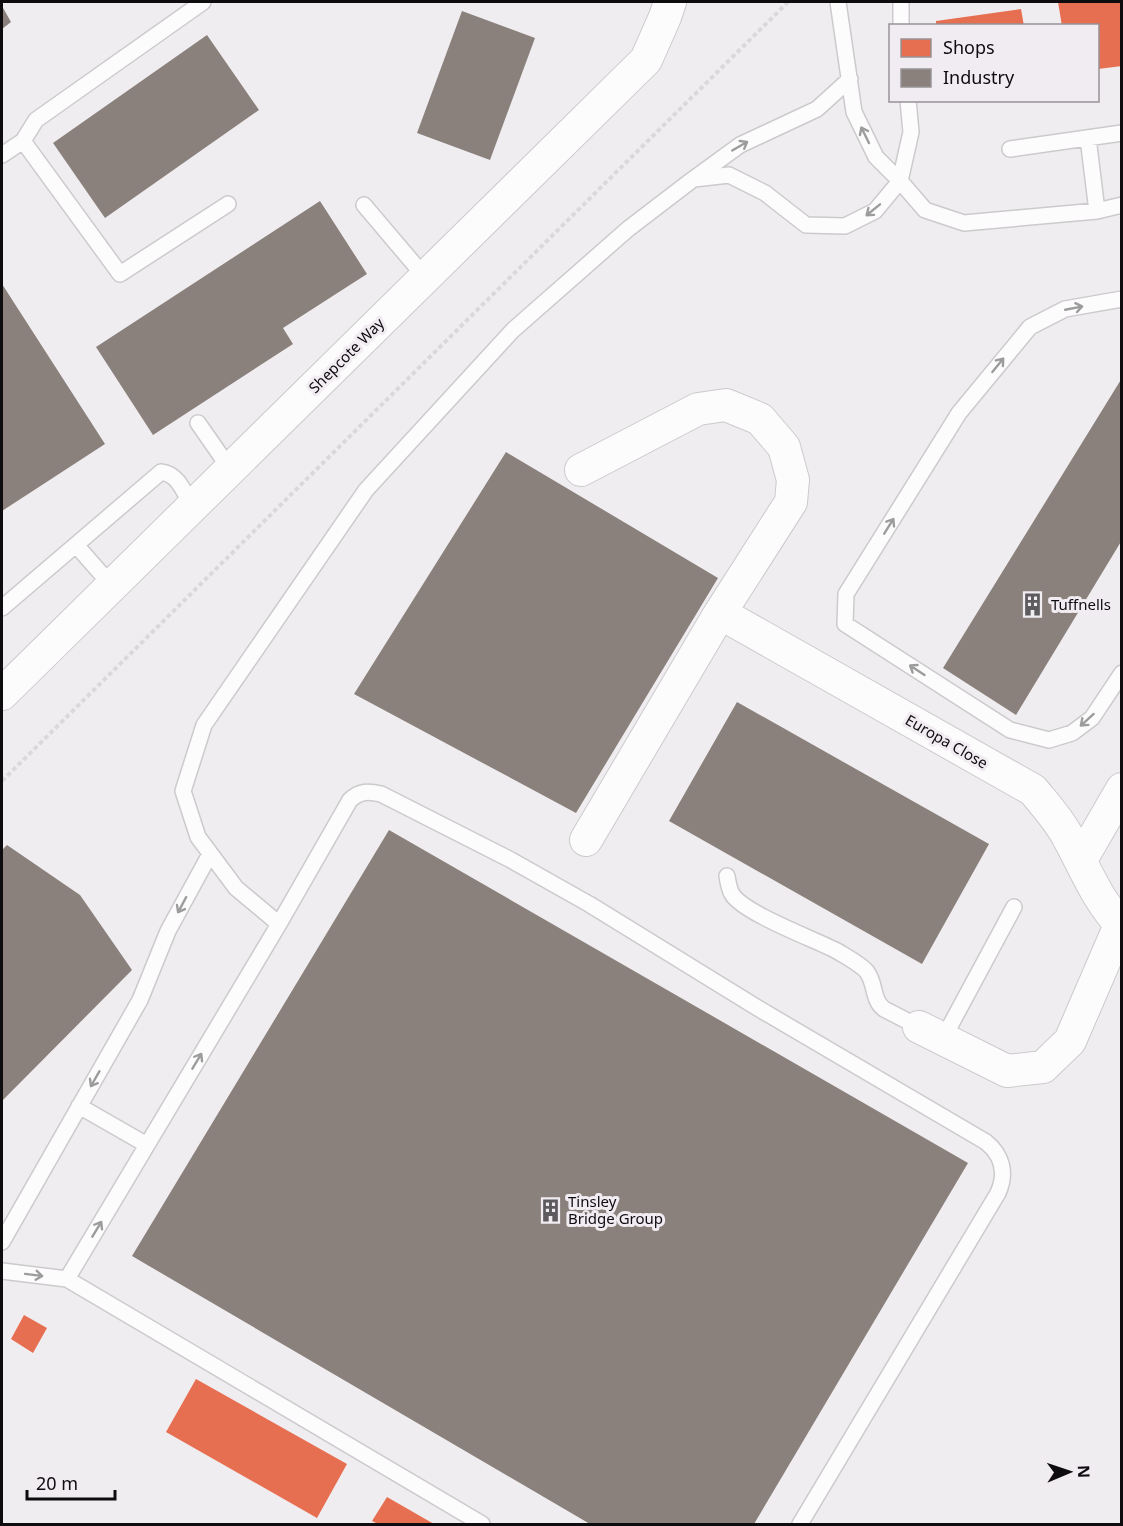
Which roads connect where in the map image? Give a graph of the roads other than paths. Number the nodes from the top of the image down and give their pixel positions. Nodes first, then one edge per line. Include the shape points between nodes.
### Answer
1 (203, 2) edge
2 (670, 2) edge
3 (838, 2) edge
4 (901, 2) edge
5 (901, 24) edge
6 (850, 79) junction
7 (908, 102) edge
8 (1122, 133) edge
9 (1088, 138) junction
10 (23, 141) junction
11 (1010, 149) dead end
12 (2, 155) edge
13 (692, 180) junction
14 (900, 181) junction
15 (228, 204) dead end
16 (364, 205) dead end
17 (1122, 205) edge
18 (1097, 211) junction
19 (425, 277) junction
20 (1122, 299) edge
21 (198, 423) dead end
22 (230, 469) junction
23 (581, 470) dead end
24 (192, 506) junction
25 (76, 545) junction
26 (112, 586) junction
27 (2, 608) edge
28 (720, 613) junction
29 (1122, 673) edge
30 (2, 694) edge
31 (1122, 789) edge
32 (586, 840) dead end
33 (210, 854) junction
34 (1081, 860) junction
35 (727, 876) dead end
36 (1014, 907) dead end
37 (279, 924) junction
38 (1121, 926) edge
39 (931, 1033) junction
40 (79, 1106) junction
41 (147, 1146) junction
42 (2, 1242) edge
43 (2, 1271) edge
44 (67, 1279) junction
45 (482, 1524) edge
46 (800, 1524) edge

1 - 10 lane via 36,120
2 - 19 street, Shepcote Way via 646,60
3 - 6 lane
4 - 5 lane
13 -> 6 lane via 740,145 817,109
14 -> 6 lane via 876,157 854,112
7 - 14 lane via 911,132
8 - 9 lane
9 - 11 lane
9 - 18 lane
10 - 12 lane
10 - 15 lane via 120,274
14 -> 13 lane via 875,211 845,226 806,225 765,193 729,175
13 - 33 lane via 628,229 513,330 366,490 204,725 183,791 198,837
14 - 18 lane via 925,210 964,223
16 - 19 lane
17 - 18 lane
19 - 22 street, Shepcote Way
29 -> 20 lane via 1092,718 1072,733 1049,740 1010,730 845,624 846,594 959,413 1030,327 1065,309
21 - 22 lane
22 - 24 street, Shepcote Way
23 - 28 street via 698,409 726,405 760,419 784,447 793,480 791,502
24 - 25 lane via 176,478 161,472
24 - 26 street, Shepcote Way
25 - 26 lane
25 - 27 lane
26 - 30 street, Shepcote Way
28 - 32 street
28 - 34 street, Europa Close via 1033,790
31 - 34 street
33 - 37 lane via 236,888
33 -> 40 lane via 168,932 140,1000
34 - 38 street, Europa Close via 1093,887
35 - 39 lane via 732,895 738,900 865,969 879,1006
36 - 39 lane
41 -> 37 lane
37 - 46 lane via 350,800 367,791 381,794 589,904 994,1149 1003,1174 998,1193
38 - 39 street, Europa Close via 1070,1041 1043,1067 1007,1071
40 - 41 lane
40 - 42 lane
44 -> 41 lane
43 -> 44 lane
44 - 45 lane

